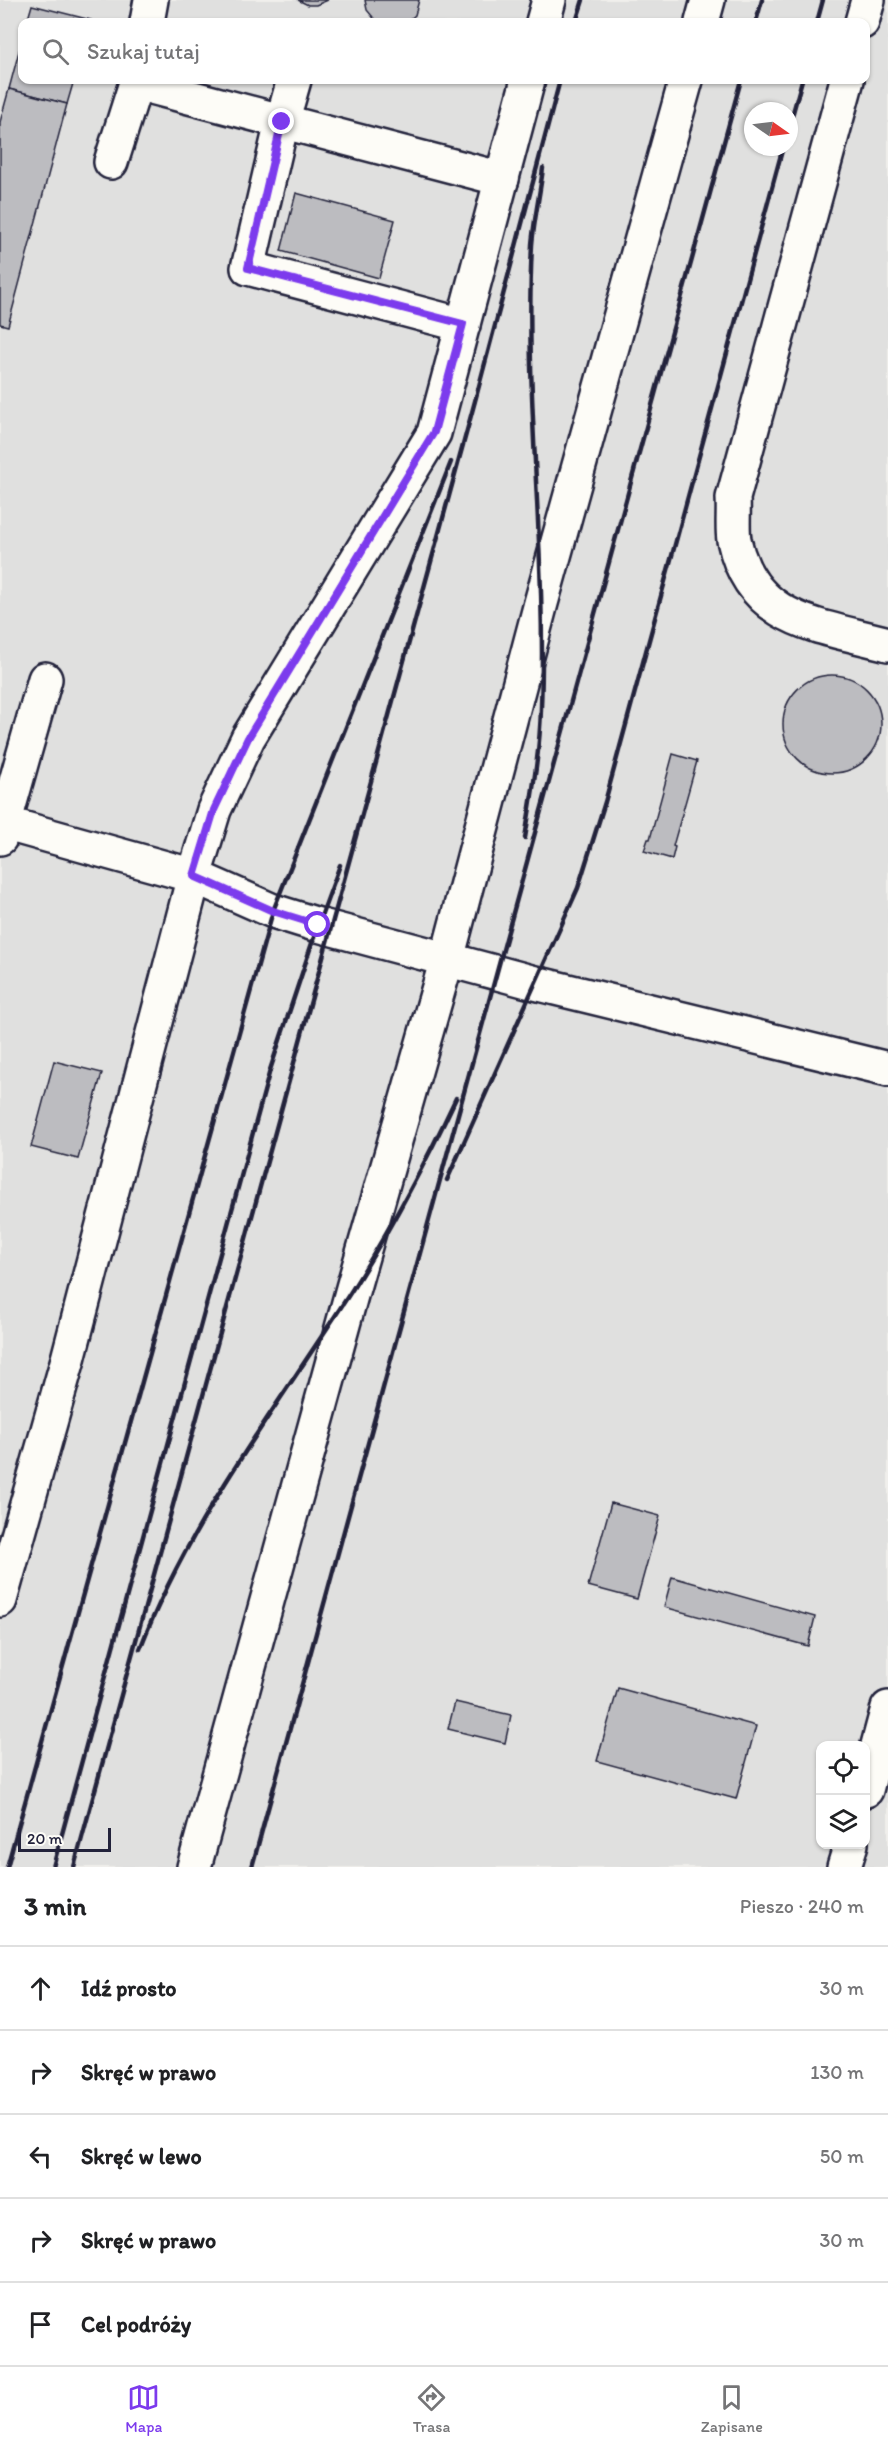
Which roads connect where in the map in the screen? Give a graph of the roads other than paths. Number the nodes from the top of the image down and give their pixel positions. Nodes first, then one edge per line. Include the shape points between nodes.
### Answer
1 (151, 0) edge
2 (549, 0) edge
3 (708, 0) edge
4 (868, 0) edge
5 (148, 18) edge
6 (544, 18) edge
7 (703, 18) edge
8 (863, 18) edge
9 (135, 84) edge
10 (147, 84) edge
11 (293, 84) edge
12 (527, 84) edge
13 (685, 84) edge
14 (846, 84) edge
15 (282, 122) junction
16 (111, 162) dead end
17 (501, 179) junction
18 (463, 324) junction
19 (888, 644) edge
20 (45, 679) dead end
21 (1, 828) edge
22 (194, 876) junction
23 (447, 958) junction
24 (888, 1069) edge
25 (0, 1600) edge
26 (888, 1708) edge
27 (870, 1775) edge
28 (850, 1849) edge
29 (194, 1867) edge
30 (844, 1867) edge

1 - 5 lane
2 - 6 lane
3 - 7 lane
4 - 8 lane
9 - 16 lane
10 - 15 lane
11 - 15 lane
12 - 17 lane
13 - 23 lane
14 - 19 lane via 734,498 734,538 742,567 762,598 789,617
15 - 17 lane
15 - 18 lane via 248,268
17 - 18 lane
18 - 22 lane via 434,432 248,738 214,810
20 - 21 lane
21 - 22 lane
22 - 23 lane via 273,911
22 - 25 lane via 68,1359
23 - 24 lane
23 - 29 lane
26 - 27 lane
28 - 30 lane

